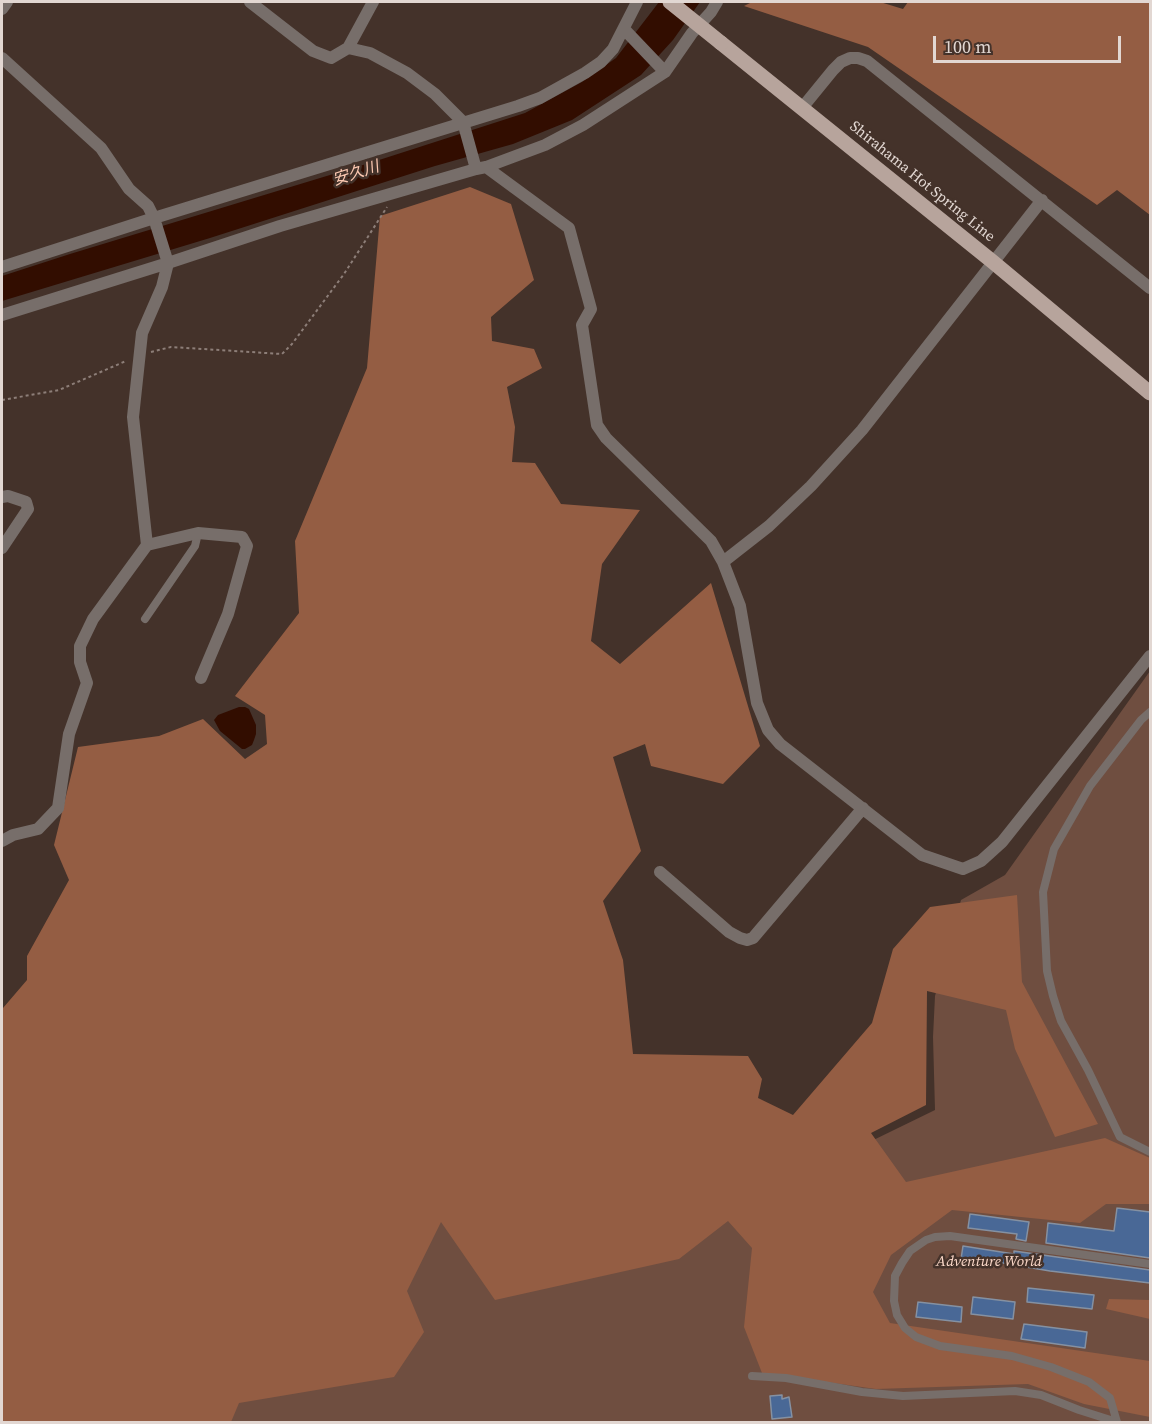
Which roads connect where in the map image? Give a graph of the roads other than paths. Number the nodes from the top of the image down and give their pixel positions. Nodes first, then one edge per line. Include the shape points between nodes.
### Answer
1 (7, 2) edge
2 (250, 2) edge
3 (373, 2) edge
4 (637, 2) edge
5 (670, 2) edge
6 (717, 2) edge
7 (2, 9) edge
8 (626, 31) junction
9 (348, 48) junction
10 (2, 58) edge
11 (663, 70) junction
12 (802, 108) junction
13 (463, 122) junction
14 (481, 168) junction
15 (1042, 200) junction
16 (154, 218) junction
17 (993, 262) junction
18 (168, 263) junction
19 (2, 267) edge
20 (1150, 288) edge
21 (2, 315) edge
22 (1150, 393) edge
23 (2, 497) edge
24 (198, 532) junction
25 (147, 545) junction
26 (2, 548) edge
27 (723, 562) junction
28 (145, 619) dead end
29 (1150, 656) edge
30 (201, 678) dead end
31 (1150, 712) edge
32 (862, 808) junction
33 (2, 841) edge
34 (660, 872) dead end
35 (1150, 1152) edge
36 (1150, 1264) edge
37 (752, 1376) dead end
38 (1117, 1422) edge

1 - 7 street
2 - 9 street via 313,51 331,58
3 - 9 street
4 - 8 street
5 - 12 main road, Shirahama Hot Spring Line, bridge
6 - 11 street
8 - 11 street
8 - 13 street via 602,62 585,73 540,98
9 - 13 street via 370,53 407,73
10 - 16 street via 101,148
11 - 14 street via 583,125 545,145
12 - 15 street via 841,62 850,58 867,61
12 - 17 main road, Shirahama Hot Spring Line
13 - 14 street
13 - 16 street
14 - 18 street
14 - 27 street via 569,228 591,309 582,325 597,425 711,541
15 - 17 street
15 - 20 street
16 - 18 street
16 - 19 street
17 - 22 main road, Shirahama Hot Spring Line
17 - 27 street via 862,430 769,526
18 - 21 street
18 - 25 street via 142,333 133,417
23 - 26 street via 26,502 28,509
24 - 25 street
24 - 28 lane via 195,546
24 - 30 street via 242,537 247,546 228,614
25 - 33 street via 93,619 80,646 87,683 69,734 58,808 38,829
27 - 32 street via 740,606 757,703 768,730 780,744
29 - 32 street via 1002,842 981,861 963,869 922,855
31 - 35 lane via 1090,786 1054,849 1043,892 1047,972 1061,1021 1119,1137
32 - 34 street via 753,938 747,940 729,932
36 - 38 lane via 950,1236 926,1240 910,1251 895,1276 897,1315 916,1337 940,1346 1012,1356 1089,1382 1110,1398
37 - 38 lane via 903,1396 1015,1391 1041,1395

